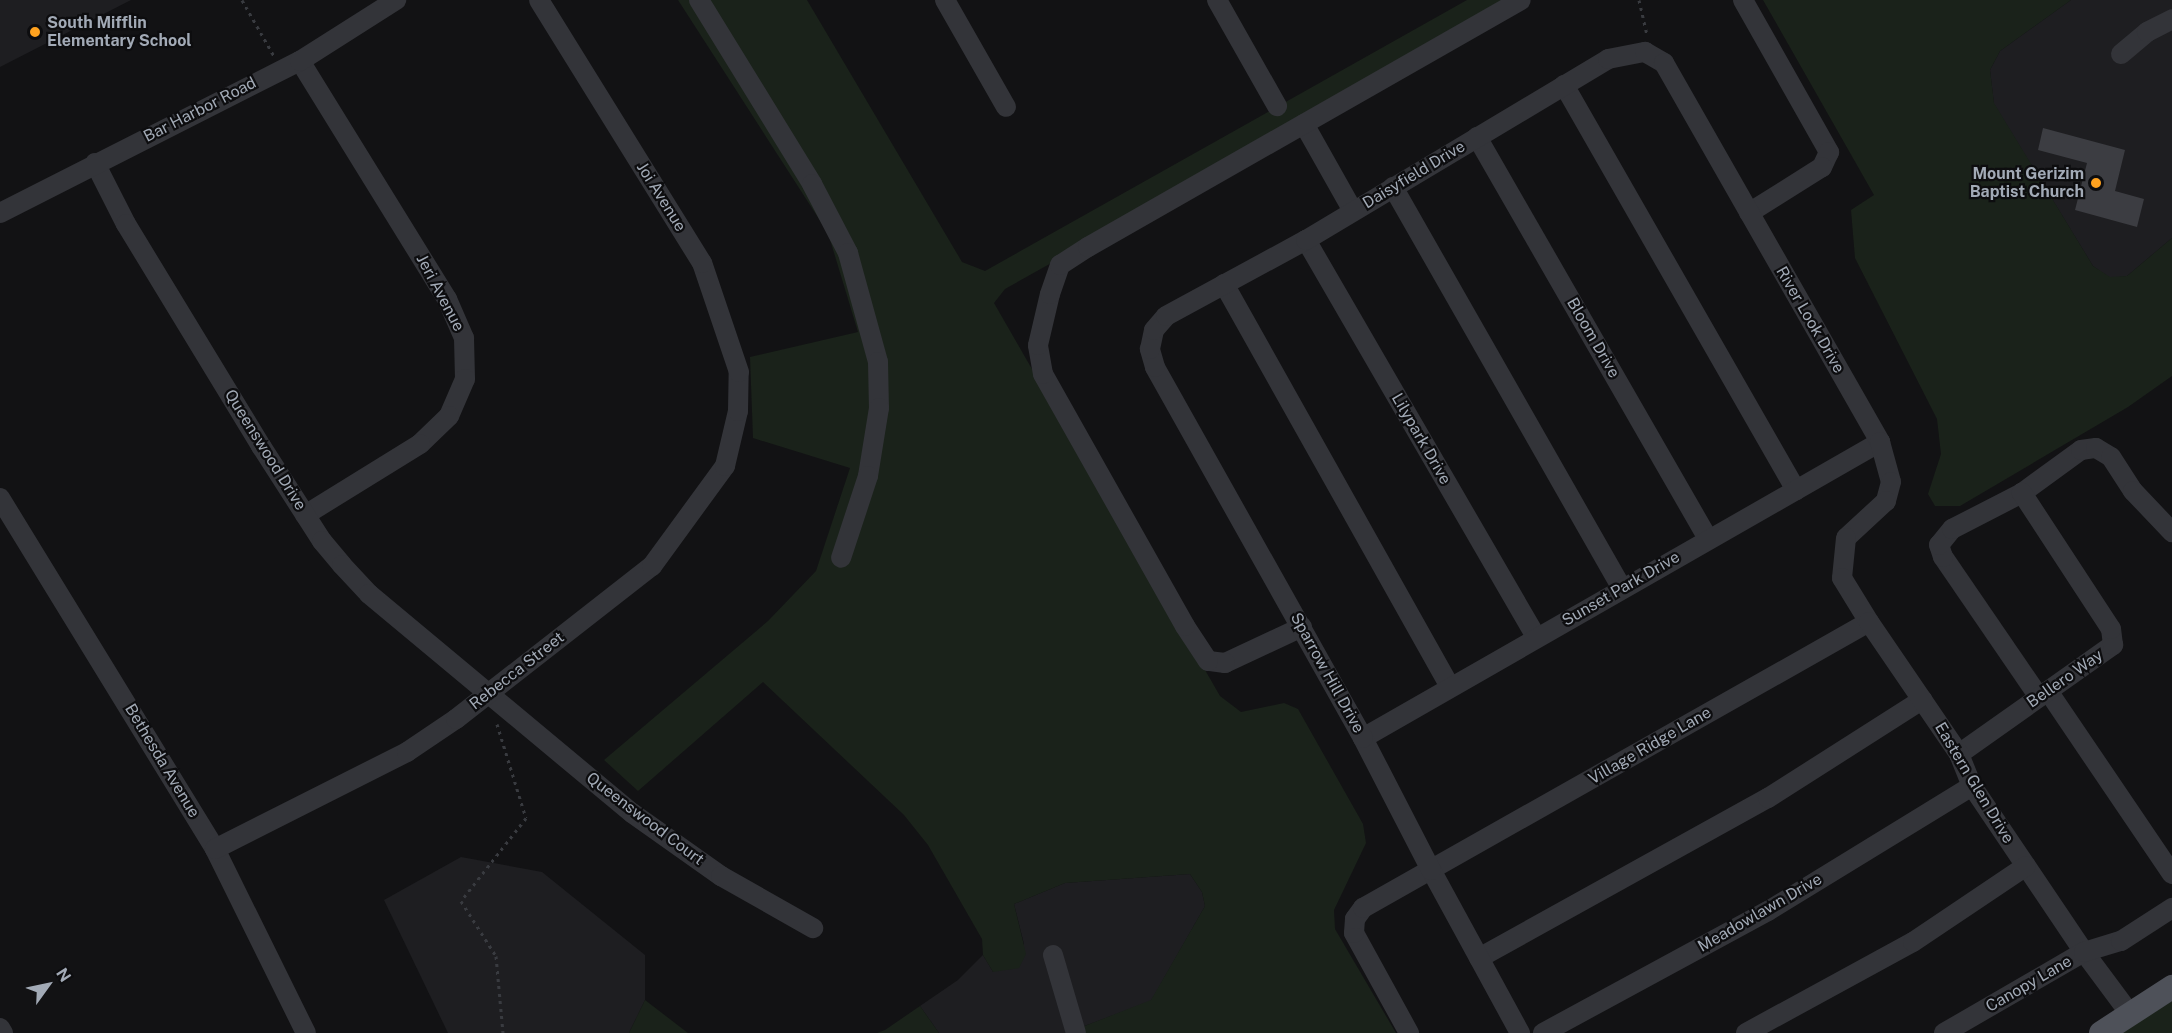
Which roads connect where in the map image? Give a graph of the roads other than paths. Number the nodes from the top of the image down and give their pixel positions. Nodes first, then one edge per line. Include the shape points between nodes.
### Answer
1 (396, 0) edge
2 (539, 0) edge
3 (699, 0) edge
4 (945, 0) edge
5 (1521, 0) edge
6 (1743, 0) edge
7 (1223, 2) edge
8 (2172, 19) edge
9 (2121, 54) dead end
10 (1664, 63) joint
11 (291, 65) junction
12 (1564, 85) junction
13 (1276, 106) dead end
14 (1006, 107) dead end
15 (1304, 124) junction
16 (1477, 137) junction
17 (95, 163) junction
18 (1393, 187) junction
19 (1353, 211) junction
20 (0, 213) edge
21 (1749, 213) junction
22 (1306, 240) junction
23 (1224, 284) junction
24 (1166, 316) joint
25 (738, 411) joint
26 (1880, 442) junction
27 (1796, 489) junction
28 (2022, 494) junction
29 (0, 498) edge
30 (305, 515) junction
31 (2172, 532) edge
32 (1708, 539) junction
33 (841, 558) dead end
34 (1842, 578) joint
35 (1622, 588) junction
36 (1869, 622) junction
37 (1302, 627) junction
38 (1536, 637) junction
39 (1449, 687) junction
40 (488, 694) junction
41 (2044, 694) junction
42 (1922, 700) junction
43 (1363, 738) junction
44 (1959, 754) junction
45 (1972, 786) junction
46 (215, 849) junction
47 (2026, 866) junction
48 (1431, 870) junction
49 (2172, 874) edge
50 (2172, 908) edge
51 (813, 928) dead end
52 (2084, 952) junction
53 (1053, 955) dead end
54 (1479, 958) junction
55 (2172, 987) edge
56 (2130, 1014) junction
57 (0, 1028) edge
58 (3, 1033) edge
59 (306, 1033) edge
60 (1076, 1033) edge
61 (1408, 1033) edge
62 (1520, 1033) edge
63 (1543, 1033) edge
64 (1746, 1033) edge
65 (1944, 1033) edge
66 (2101, 1033) edge

1 - 11 street, Bar Harbor Road
2 - 25 street, Joi Avenue via 702,263 739,372
3 - 33 street via 812,184 848,253 878,362 879,408 868,476
4 - 14 street
5 - 15 street
6 - 21 street via 1829,152 1822,167
7 - 13 street
8 - 9 street
10 - 12 street, Daisyfield Drive via 1645,52 1608,59
10 - 21 street, River Look Drive
11 - 17 street, Bar Harbor Road
11 - 30 street, Jeri Avenue via 447,299 464,338 465,379 449,416 420,444
12 - 16 street, Daisyfield Drive
12 - 27 street
15 - 19 street
15 - 37 street via 1060,265 1038,345 1043,374 1208,661 1225,663
16 - 18 street, Daisyfield Drive
16 - 32 street, Bloom Drive
17 - 20 street, Bar Harbor Road
17 - 30 street, Queenswood Drive via 126,224
18 - 19 street, Daisyfield Drive
18 - 35 street
19 - 22 street, Daisyfield Drive
21 - 26 street, River Look Drive
22 - 23 street, Daisyfield Drive
22 - 38 street, Lilypark Drive
23 - 24 street, Daisyfield Drive
23 - 39 street
24 - 37 street, Sparrow Hill Drive via 1152,339 1150,349 1155,367
25 - 40 street, Rebecca Street via 725,466 652,566
26 - 27 street, Sunset Park Drive
26 - 34 street, River Look Drive via 1891,482 1886,501 1846,538
27 - 32 street, Sunset Park Drive
28 - 31 street via 2081,450 2096,448 2111,456 2133,491
28 - 41 street, Bellero Way via 2111,629 2114,645
28 - 41 street via 1952,530 1939,545 1943,558
29 - 46 street, Bethesda Avenue
30 - 40 street, Queenswood Drive via 328,549 369,594
32 - 35 street, Sunset Park Drive
34 - 36 street, Eastern Glen Drive
35 - 38 street, Sunset Park Drive
36 - 42 street, Eastern Glen Drive
36 - 48 street, Village Ridge Lane
37 - 43 street, Sparrow Hill Drive
38 - 39 street, Sunset Park Drive
39 - 43 street, Sunset Park Drive
40 - 46 street, Rebecca Street via 407,752
40 - 51 street, Queenswood Court via 632,813 721,876
41 - 44 street, Bellero Way
41 - 49 street
42 - 44 street, Eastern Glen Drive
42 - 54 street via 1768,798
43 - 48 street, Sparrow Hill Drive
44 - 45 street, Eastern Glen Drive
45 - 47 street, Eastern Glen Drive
45 - 63 street, Meadowlawn Drive via 1768,911
46 - 59 street, Bethesda Avenue
47 - 52 street, Eastern Glen Drive
47 - 64 street via 1913,942
48 - 54 street, Sparrow Hill Drive
48 - 61 street, Village Ridge Lane via 1363,908 1355,919 1354,933
50 - 52 street, Canopy Lane via 2121,941
52 - 56 street, Eastern Glen Drive
52 - 65 street, Canopy Lane
53 - 60 street
54 - 62 street, Sparrow Hill Drive
55 - 56 main road
56 - 66 main road
57 - 58 street

